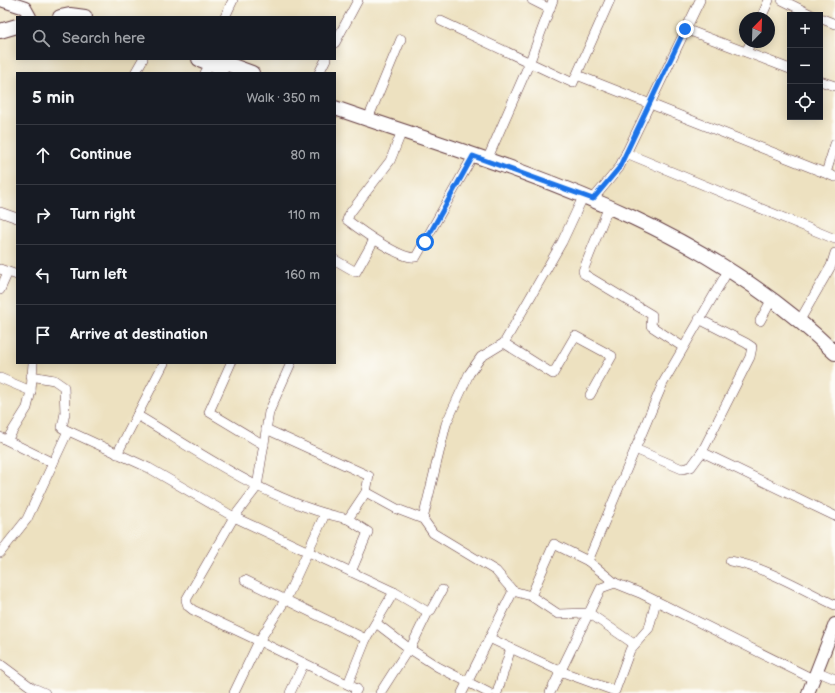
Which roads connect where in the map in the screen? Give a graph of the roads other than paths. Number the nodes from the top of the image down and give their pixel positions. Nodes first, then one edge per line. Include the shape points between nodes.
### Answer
1 (1, 0) edge
2 (233, 0) edge
3 (358, 0) edge
4 (532, 0) edge
5 (610, 0) edge
6 (700, 0) edge
7 (769, 0) edge
8 (782, 0) edge
9 (552, 4) edge
10 (764, 12) edge
11 (806, 12) edge
12 (29, 16) edge
13 (65, 16) edge
14 (78, 16) edge
15 (225, 16) edge
16 (823, 19) edge
17 (441, 21) dead end
18 (835, 24) edge
19 (16, 26) edge
20 (685, 29) junction
21 (0, 31) edge
22 (16, 33) edge
23 (0, 38) edge
24 (400, 39) dead end
25 (336, 41) edge
26 (748, 48) edge
27 (746, 52) junction
28 (142, 60) edge
29 (326, 60) edge
30 (207, 64) edge
31 (529, 64) junction
32 (787, 68) edge
33 (136, 72) edge
34 (233, 72) edge
35 (247, 72) edge
36 (320, 72) edge
37 (577, 75) junction
38 (823, 81) edge
39 (835, 86) edge
40 (336, 102) edge
41 (650, 103) junction
42 (336, 108) edge
43 (370, 114) junction
44 (402, 131) junction
45 (835, 144) edge
46 (626, 154) junction
47 (473, 156) junction
48 (488, 158) junction
49 (826, 173) junction
50 (835, 177) edge
51 (592, 196) junction
52 (609, 206) junction
53 (0, 212) edge
54 (16, 218) edge
55 (835, 239) edge
56 (374, 240) junction
57 (835, 253) edge
58 (336, 261) edge
59 (729, 269) junction
60 (4, 270) edge
61 (16, 275) edge
62 (0, 290) edge
63 (772, 299) junction
64 (802, 317) junction
65 (699, 320) junction
66 (760, 321) dead end
67 (835, 340) edge
68 (504, 343) junction
69 (683, 347) junction
70 (835, 353) edge
71 (33, 364) edge
72 (163, 364) edge
73 (231, 364) edge
74 (291, 364) edge
75 (31, 376) junction
76 (0, 378) edge
77 (31, 391) junction
78 (590, 395) dead end
79 (136, 415) junction
80 (266, 429) junction
81 (68, 431) junction
82 (4, 438) edge
83 (264, 445) junction
84 (635, 449) junction
85 (702, 452) junction
86 (117, 454) junction
87 (53, 463) junction
88 (257, 487) junction
89 (366, 492) junction
90 (325, 514) junction
91 (835, 516) edge
92 (234, 517) junction
93 (348, 518) junction
94 (423, 519) junction
95 (0, 553) edge
96 (309, 553) junction
97 (588, 561) junction
98 (730, 562) dead end
99 (352, 572) junction
100 (245, 580) dead end
101 (615, 583) junction
102 (442, 590) dead end
103 (513, 591) junction
104 (394, 592) junction
105 (531, 596) junction
106 (286, 598) junction
107 (656, 601) junction
108 (835, 605) edge
109 (428, 612) junction
110 (589, 613) junction
111 (376, 623) junction
112 (835, 624) edge
113 (490, 638) junction
114 (366, 639) junction
115 (259, 641) junction
116 (634, 644) junction
117 (511, 648) junction
118 (410, 649) junction
119 (304, 663) junction
120 (0, 664) edge
121 (560, 672) junction
122 (815, 675) junction
123 (835, 679) edge
124 (468, 682) junction
125 (348, 684) junction
126 (30, 690) edge
127 (356, 691) edge
128 (45, 693) edge
129 (234, 693) edge
130 (290, 693) edge
131 (366, 693) edge
132 (380, 693) edge
133 (462, 693) edge
134 (489, 693) edge
135 (497, 693) edge
136 (550, 693) edge
137 (808, 693) edge

1 - 12 street via 25,8
2 - 15 street
3 - 25 street
4 - 9 street
5 - 37 street
6 - 20 street
7 - 10 street
8 - 11 street
9 - 31 street
13 - 14 main road
16 - 18 street
17 - 31 street
19 - 21 main road
20 - 27 street
20 - 41 street
22 - 23 main road
24 - 43 street
26 - 27 street
27 - 32 street
28 - 33 street
29 - 36 street
30 - 34 main road
30 - 35 main road
31 - 37 street via 573,83
31 - 48 street
37 - 41 street
38 - 39 street
40 - 43 main road
41 - 46 street
41 - 49 street
42 - 44 main road
43 - 48 main road
44 - 47 main road
44 - 56 street via 390,161 347,220
45 - 49 street
46 - 51 street via 619,168
46 - 55 street
47 - 48 main road
47 - 56 street via 416,257 405,256
48 - 51 main road
49 - 50 street
51 - 52 main road
51 - 64 main road via 699,240
51 - 68 street via 562,242
52 - 59 main road via 668,234
52 - 69 street via 586,261 584,274 652,315 651,326
53 - 54 street
56 - 58 street via 356,272
57 - 64 street via 831,266
59 - 63 main road
59 - 65 street
60 - 61 street
60 - 62 street
63 - 64 main road
63 - 66 street
64 - 67 main road
64 - 70 main road
65 - 69 street
65 - 85 street via 752,347 752,352
68 - 78 street via 553,374 575,336 612,356
68 - 94 street via 481,357 469,374 446,424
69 - 84 street via 662,383
71 - 75 street
72 - 79 street
73 - 83 street via 209,412
74 - 80 street via 269,412
75 - 77 street
75 - 81 street via 54,380 64,387 65,413 62,428
76 - 77 street
77 - 82 street via 27,408
79 - 86 street
79 - 88 street
80 - 83 street
80 - 89 street via 369,476
81 - 86 street
81 - 87 street
82 - 87 street
83 - 88 street
84 - 85 street via 682,469 691,467
84 - 97 street
85 - 91 street
86 - 92 street via 149,468
87 - 95 street via 27,519
88 - 90 street
88 - 92 street
89 - 93 street
89 - 94 street via 397,509
90 - 93 street
90 - 96 street
92 - 96 street
92 - 115 street via 186,600 192,610
93 - 99 street via 368,532
94 - 103 street via 433,533 496,572
96 - 99 street
96 - 106 street
97 - 101 street
97 - 105 street via 554,544
98 - 108 street via 760,570
99 - 104 street
100 - 106 street
101 - 107 street
101 - 110 street via 601,588
102 - 109 street
103 - 105 street
103 - 113 street
104 - 109 street
104 - 111 street
105 - 110 street via 558,614
106 - 114 street
106 - 115 street
107 - 116 street via 649,628
107 - 122 street
109 - 118 street
110 - 116 street
110 - 121 street
111 - 114 street
111 - 118 street
112 - 122 street
113 - 117 street
113 - 124 street
114 - 125 street
115 - 119 street
115 - 129 street
116 - 121 street via 615,691
117 - 121 street
117 - 135 street
118 - 124 street
118 - 132 street
119 - 125 street
119 - 130 street
120 - 126 street
121 - 136 street
122 - 123 street
122 - 137 street
124 - 133 street
124 - 134 street
125 - 127 street
126 - 128 street
127 - 131 street

